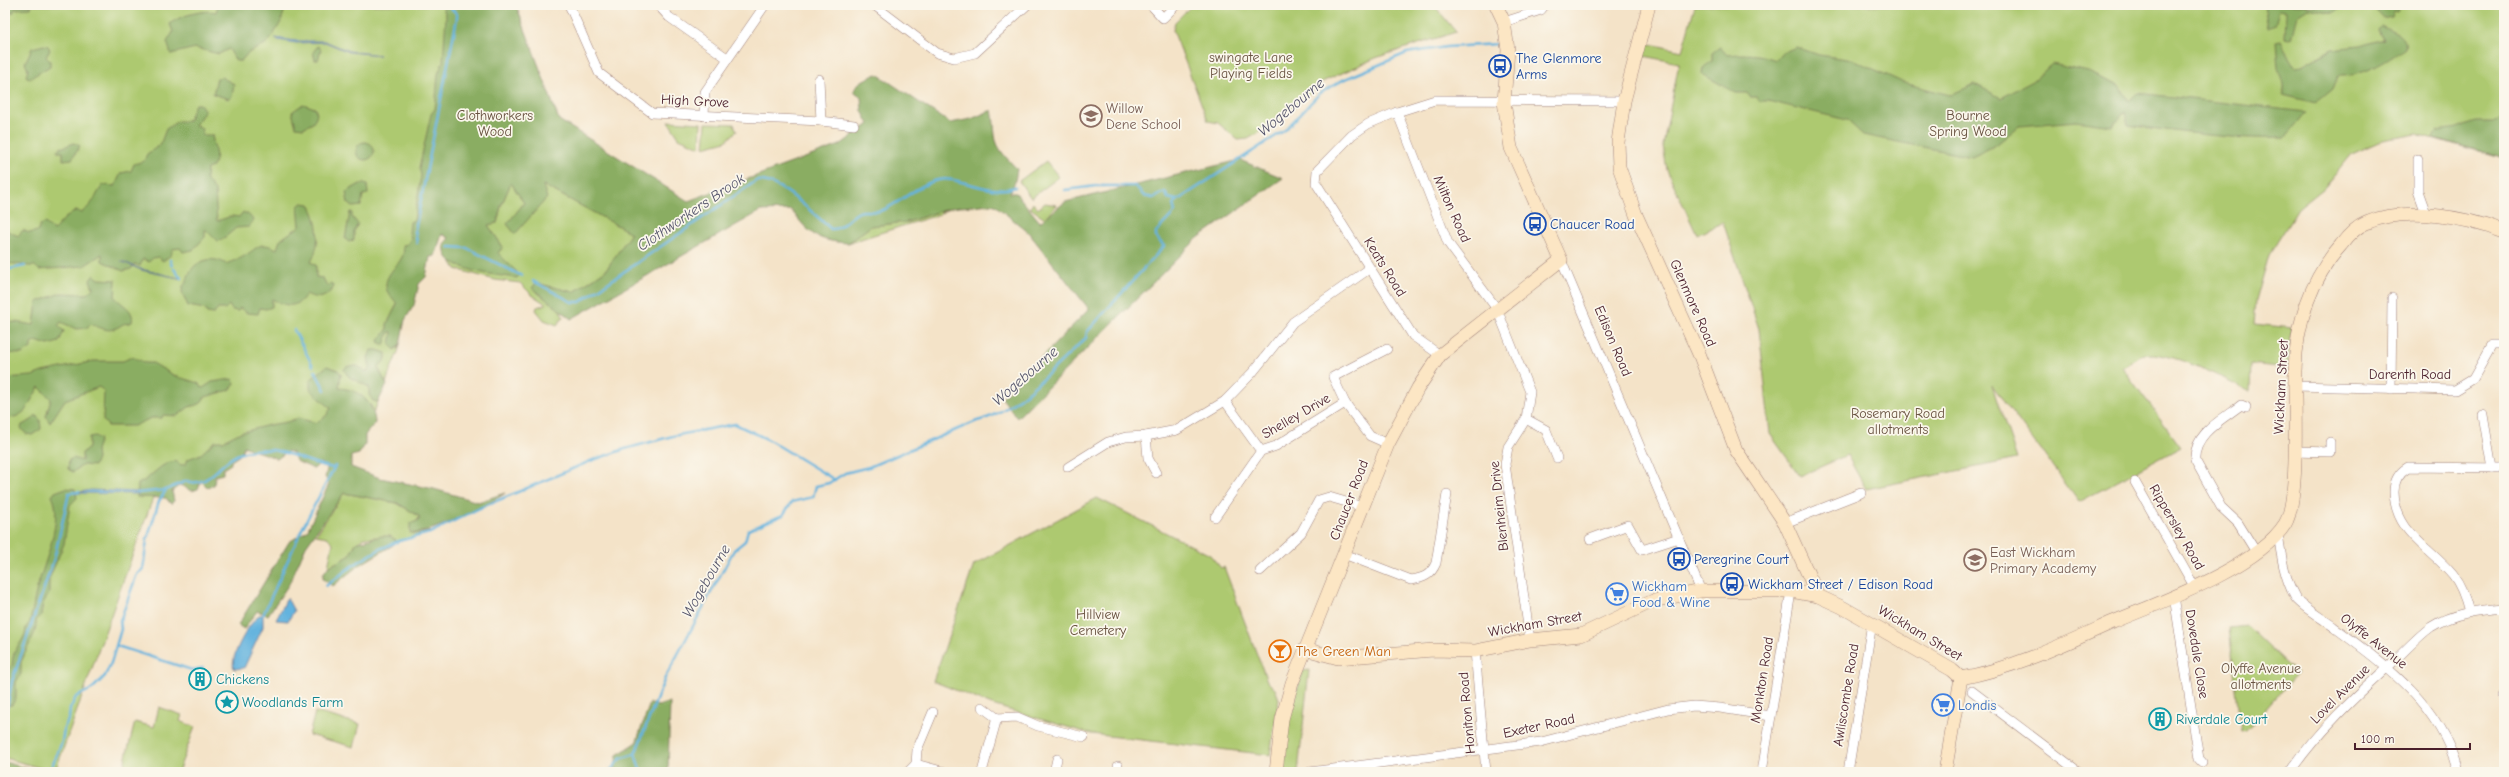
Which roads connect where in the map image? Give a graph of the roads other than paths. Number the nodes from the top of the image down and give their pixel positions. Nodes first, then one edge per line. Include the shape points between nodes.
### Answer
1 (569, 5) edge
2 (658, 5) edge
3 (765, 5) edge
4 (874, 5) edge
5 (1026, 5) edge
6 (1151, 5) edge
7 (1176, 5) edge
8 (1496, 5) edge
9 (1545, 5) edge
10 (1649, 5) edge
11 (1504, 22) junction
12 (727, 58) junction
13 (819, 80) dead end
14 (1624, 101) junction
15 (1504, 102) junction
16 (1397, 112) junction
17 (704, 116) junction
18 (821, 121) junction
19 (854, 125) dead end
20 (2418, 159) dead end
21 (2427, 216) junction
22 (2504, 232) edge
23 (1561, 260) junction
24 (1369, 269) junction
25 (2392, 298) dead end
26 (1497, 309) junction
27 (2504, 345) edge
28 (1388, 349) dead end
29 (1440, 355) junction
30 (2295, 386) junction
31 (2391, 389) junction
32 (1225, 401) junction
33 (1345, 403) junction
34 (2246, 407) dead end
35 (2483, 415) dead end
36 (1526, 419) junction
37 (1146, 436) junction
38 (2330, 442) dead end
39 (1388, 444) junction
40 (1261, 451) junction
41 (2294, 451) junction
42 (1557, 458) dead end
43 (1068, 467) dead end
44 (2492, 468) junction
45 (2504, 468) edge
46 (1156, 472) dead end
47 (2135, 482) dead end
48 (1861, 493) dead end
49 (1447, 494) dead end
50 (1363, 507) junction
51 (1215, 517) dead end
52 (1785, 523) junction
53 (2278, 533) junction
54 (1679, 538) junction
55 (1590, 539) dead end
56 (2256, 552) junction
57 (1344, 554) junction
58 (1260, 571) dead end
59 (2194, 586) junction
60 (1702, 591) junction
61 (1791, 592) junction
62 (1818, 596) junction
63 (2174, 596) junction
64 (2504, 608) edge
65 (2470, 612) junction
66 (1872, 623) junction
67 (1530, 640) junction
68 (1305, 649) junction
69 (1475, 651) junction
70 (2388, 667) junction
71 (1961, 678) junction
72 (1972, 691) dead end
73 (982, 707) dead end
74 (933, 712) dead end
75 (1771, 716) junction
76 (997, 718) junction
77 (1084, 737) dead end
78 (1485, 751) junction
79 (1057, 758) dead end
80 (2202, 762) dead end
81 (916, 764) junction
82 (908, 772) edge
83 (945, 772) edge
84 (982, 772) edge
85 (1054, 772) edge
86 (1276, 772) edge
87 (1310, 772) edge
88 (1486, 772) edge
89 (1762, 772) edge
90 (1848, 772) edge
91 (1945, 772) edge
92 (2079, 772) edge
93 (2290, 772) edge
94 (2458, 772) edge

1 - 17 street, High Grove via 599,73 652,113
2 - 12 street via 669,17
3 - 12 street
4 - 5 street via 937,53 954,58 975,53
6 - 7 street via 1163,18
8 - 11 street, Edison Road
9 - 11 street via 1541,10
10 - 14 street, Glenmore Road
11 - 15 street, Edison Road via 1508,50
12 - 17 street via 705,92
13 - 18 street
14 - 15 street
14 - 52 street, Glenmore Road via 1618,142 1619,167 1636,215 1700,356 1736,450
15 - 16 street via 1435,100
15 - 23 street, Edison Road via 1511,148
16 - 24 street, Keats Road via 1368,124 1352,135 1317,171 1316,183
16 - 26 street, Milton Road via 1448,243
17 - 18 street, High Grove
18 - 19 street, High Grove
20 - 21 street via 2418,190
21 - 22 street, Wickham Street via 2468,220
21 - 30 street, Wickham Street via 2392,216 2363,224 2332,255 2315,280 2305,311 2297,345
23 - 26 street, Chaucer Road
23 - 54 street, Edison Road
24 - 29 street, Keats Road via 1413,336
24 - 32 street via 1293,322 1253,372
25 - 31 street
26 - 29 street, Chaucer Road
26 - 36 street, Blenheim Drive via 1530,392
27 - 31 street, Darenth Road via 2492,345 2472,379 2455,390
28 - 33 street via 1333,377
29 - 39 street, Chaucer Road via 1411,399
30 - 31 street, Darenth Road
30 - 41 street, Wickham Street
32 - 37 street via 1176,430
32 - 40 street, Shelley Drive
33 - 39 street, Shelley Drive via 1370,436
33 - 40 street, Shelley Drive via 1276,446
34 - 56 street via 2241,405 2200,438 2195,460 2221,507 2238,523
35 - 44 street
36 - 42 street via 1546,430
36 - 67 street, Blenheim Drive via 1508,447 1506,464
37 - 43 street via 1126,437 1108,442
37 - 46 street via 1148,458
38 - 41 street, Wickham Street via 2330,457
39 - 50 street, Chaucer Road
40 - 51 street
41 - 53 street, Wickham Street via 2291,506 2286,523
44 - 45 street
44 - 65 street via 2408,467 2397,478 2394,486 2396,511 2402,524 2408,533 2454,576
47 - 59 street, Rippersley Road
48 - 52 street
49 - 57 street via 1436,563 1432,572 1422,578 1411,580
50 - 57 street, Chaucer Road
50 - 58 street via 1329,497 1319,500 1301,533
52 - 62 street, Glenmore Road
53 - 56 street, Wickham Street
53 - 70 street, Olyffe Avenue via 2283,568 2296,599
54 - 55 street via 1642,550 1628,525
54 - 60 street, Edison Road
56 - 59 street, Wickham Street
57 - 68 street, Chaucer Road
59 - 63 street, Wickham Street
60 - 61 street, Wickham Street
60 - 67 street, Wickham Street via 1653,601 1581,635
61 - 62 street, Wickham Street
61 - 75 street, Monkton Road
62 - 66 street, Wickham Street
63 - 71 street, Wickham Street via 2021,662
63 - 80 street, Dovedale Close via 2199,759
64 - 65 street, Lovel Avenue
65 - 70 street, Lovel Avenue via 2431,627
66 - 71 street, Wickham Street via 1952,670
66 - 90 street, Awliscombe Road
67 - 69 street, Wickham Street
68 - 69 street, Wickham Street via 1338,658 1432,650
68 - 86 street via 1292,682 1282,719
69 - 78 street, Honiton Road
70 - 93 street, Lovel Avenue via 2332,719
70 - 94 street, Olyffe Avenue via 2410,688 2436,721
71 - 91 street
72 - 92 street
73 - 76 street
74 - 81 street via 917,750
75 - 78 street, Exeter Road via 1694,706 1668,709 1541,742
75 - 89 street, Monkton Road
76 - 77 street via 1017,717 1038,726
76 - 84 street
78 - 87 street, Exeter Road
78 - 88 street, Honiton Road
79 - 85 street
81 - 82 street
81 - 83 street

